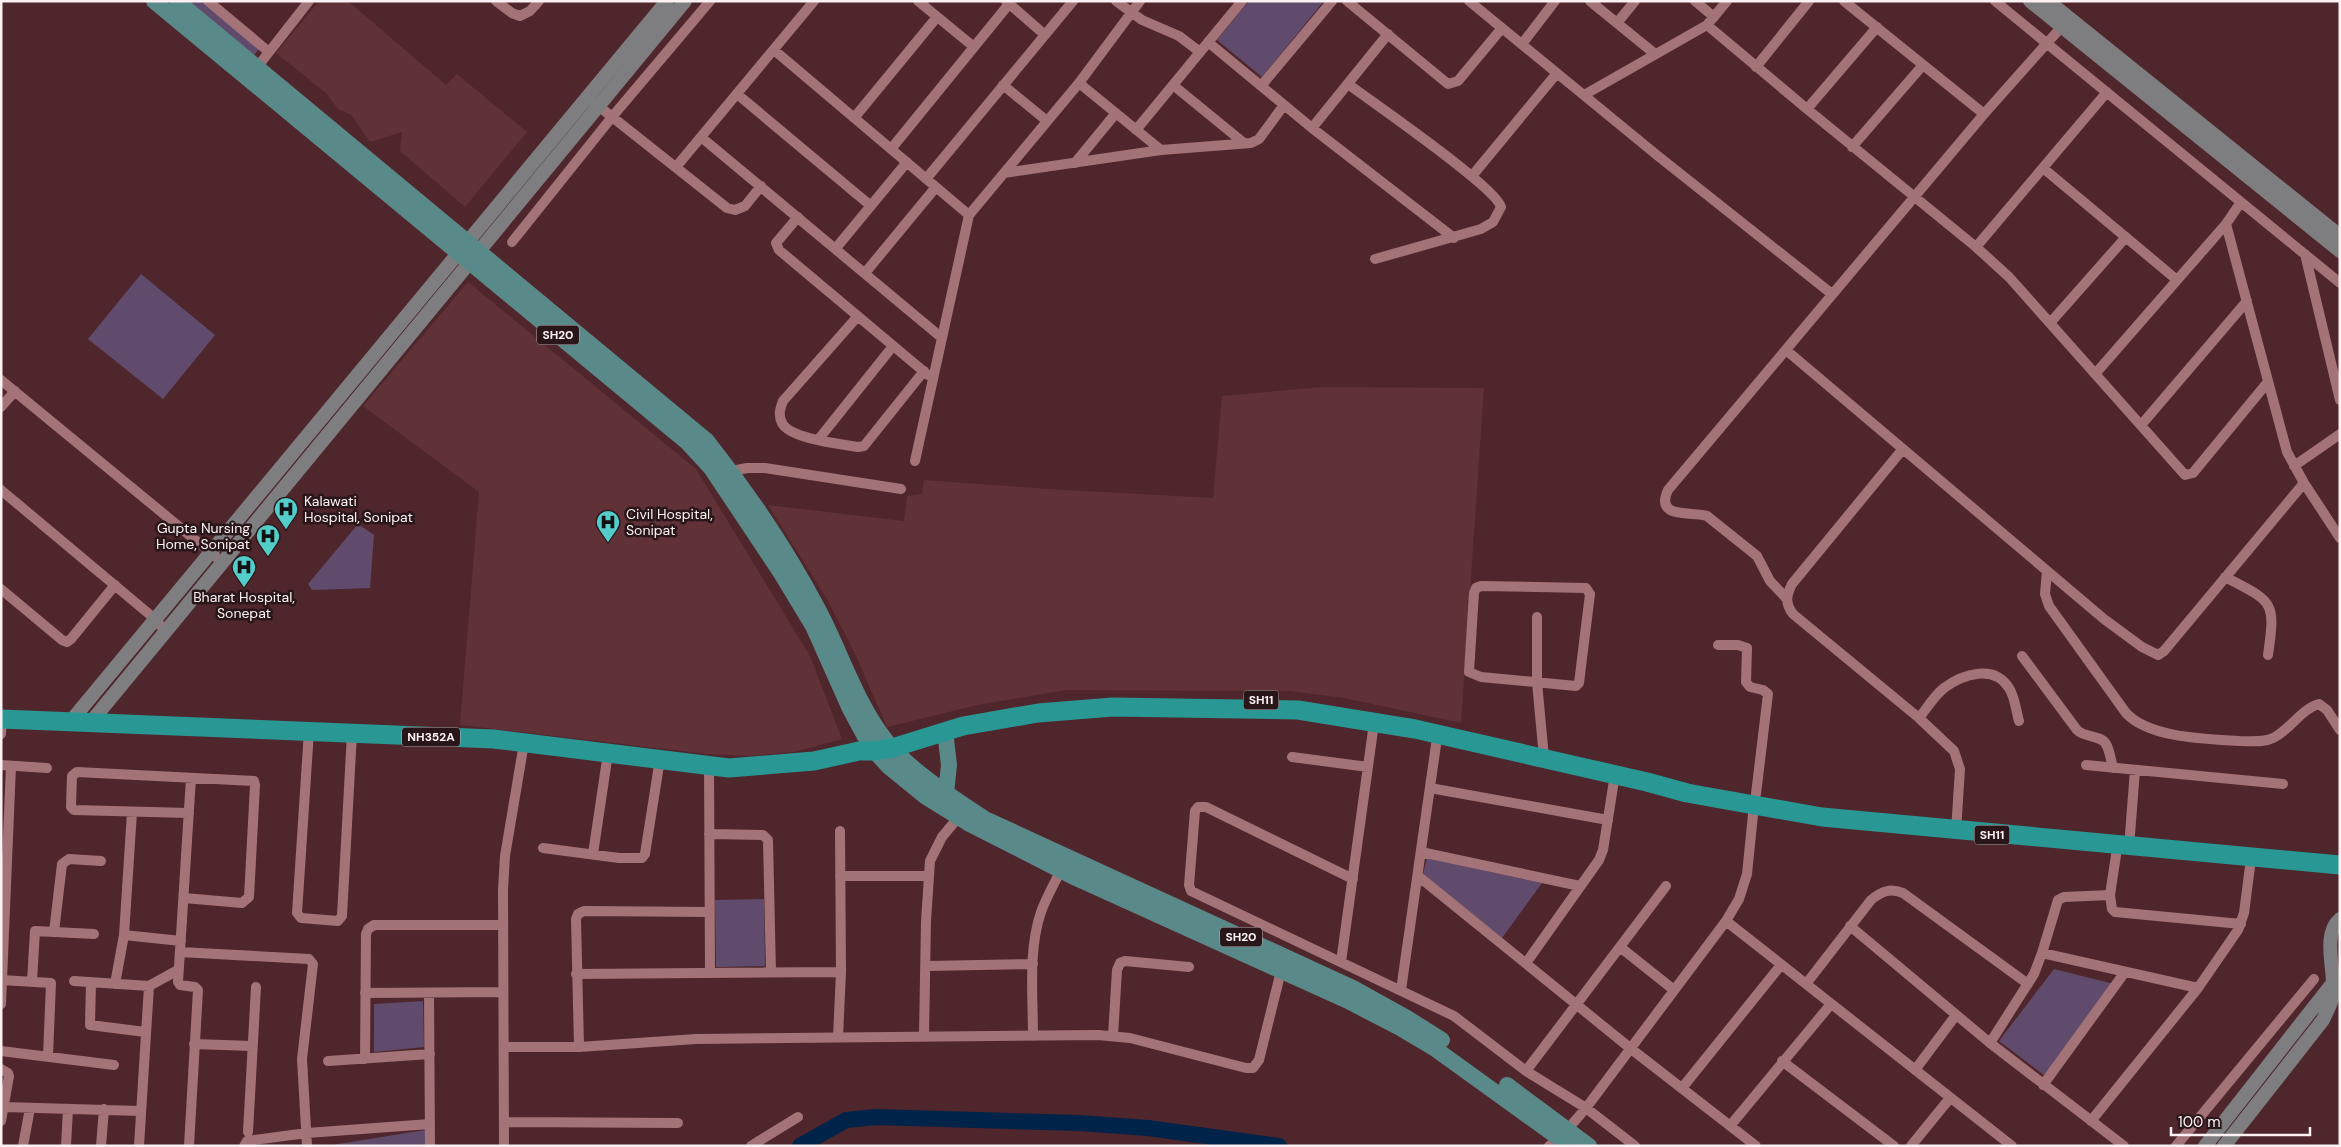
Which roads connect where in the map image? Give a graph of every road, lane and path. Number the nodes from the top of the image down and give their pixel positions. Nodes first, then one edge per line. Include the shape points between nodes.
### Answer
1 (154, 1) edge
2 (178, 1) edge
3 (208, 1) edge
4 (309, 1) edge
5 (496, 1) edge
6 (539, 1) edge
7 (667, 1) edge
8 (685, 1) edge
9 (710, 1) edge
10 (814, 1) edge
11 (918, 1) edge
12 (1073, 1) edge
13 (1116, 1) edge
14 (1140, 1) edge
15 (1242, 1) edge
16 (1332, 1) edge
17 (1347, 1) edge
18 (1469, 1) edge
19 (1555, 1) edge
20 (1590, 1) edge
21 (1635, 1) edge
22 (1695, 1) edge
23 (1727, 1) edge
24 (1810, 1) edge
25 (1844, 1) edge
26 (1995, 1) edge
27 (2030, 1) edge
28 (2048, 1) edge
29 (1008, 3) edge
30 (1130, 14) junction
31 (937, 17) junction
32 (1711, 21) junction
33 (1617, 23) junction
34 (2065, 23) junction
35 (1502, 28) junction
36 (1876, 28) junction
37 (1045, 34) junction
38 (1388, 34) junction
39 (1208, 42) junction
40 (1522, 44) junction
41 (2048, 44) junction
42 (974, 47) junction
43 (774, 50) junction
44 (269, 52) junction
45 (1200, 52) junction
46 (1655, 54) junction
47 (1923, 65) junction
48 (1756, 67) junction
49 (1557, 72) junction
50 (252, 73) junction
51 (1079, 83) junction
52 (1348, 84) junction
53 (1173, 85) junction
54 (1003, 86) junction
55 (1261, 86) junction
56 (2107, 92) junction
57 (737, 94) junction
58 (1584, 95) junction
59 (592, 102) junction
60 (1284, 105) junction
61 (1807, 110) junction
62 (1116, 113) junction
63 (1984, 114) junction
64 (612, 117) junction
65 (854, 118) junction
66 (1047, 121) junction
67 (1312, 128) junction
68 (1136, 130) junction
69 (701, 137) junction
70 (1244, 143) junction
71 (1852, 147) junction
72 (891, 149) junction
73 (1161, 150) junction
74 (907, 162) junction
75 (1075, 163) junction
76 (676, 167) junction
77 (2043, 168) junction
78 (1004, 173) junction
79 (1472, 176) junction
80 (926, 179) junction
81 (761, 186) junction
82 (936, 187) junction
83 (1914, 196) junction
84 (2241, 202) junction
85 (871, 206) junction
86 (969, 215) junction
87 (798, 217) junction
88 (2226, 224) junction
89 (2340, 236) edge
90 (2126, 237) junction
91 (1454, 238) junction
92 (512, 242) dead end
93 (1976, 247) junction
94 (836, 248) junction
95 (2340, 251) edge
96 (467, 252) junction
97 (2305, 254) junction
98 (1375, 259) dead end
99 (864, 273) junction
100 (2177, 280) junction
101 (2340, 283) edge
102 (1832, 294) junction
103 (2247, 302) junction
104 (858, 316) junction
105 (2050, 323) junction
106 (942, 338) junction
107 (893, 346) junction
108 (1786, 350) junction
109 (924, 371) junction
110 (2096, 373) junction
111 (933, 379) junction
112 (1, 380) edge
113 (2267, 383) junction
114 (15, 391) junction
115 (2340, 400) edge
116 (1, 407) edge
117 (2142, 424) junction
118 (2340, 434) edge
119 (818, 440) junction
120 (1902, 450) junction
121 (915, 461) dead end
122 (2294, 466) junction
123 (724, 474) junction
124 (2304, 483) junction
125 (901, 489) dead end
126 (1, 490) edge
127 (2340, 538) edge
128 (210, 552) junction
129 (222, 562) junction
130 (2047, 571) junction
131 (2225, 578) junction
132 (115, 585) junction
133 (1, 589) edge
134 (1787, 599) junction
135 (1537, 617) dead end
136 (155, 619) junction
137 (165, 630) junction
138 (1718, 645) dead end
139 (2268, 654) dead end
140 (2022, 656) dead end
141 (1537, 682) junction
142 (1919, 718) junction
143 (2, 719) edge
144 (71, 721) junction
145 (2019, 721) dead end
146 (90, 722) junction
147 (1374, 722) junction
148 (1416, 725) junction
149 (1438, 730) junction
150 (2340, 730) edge
151 (309, 731) junction
152 (945, 731) junction
153 (352, 733) junction
154 (1, 734) edge
155 (524, 743) junction
156 (876, 747) junction
157 (608, 753) junction
158 (1544, 753) junction
159 (1292, 757) dead end
160 (660, 760) junction
161 (2086, 765) dead end
162 (6, 766) edge
163 (709, 766) junction
164 (1368, 767) junction
165 (46, 768) dead end
166 (2113, 768) junction
167 (2135, 770) junction
168 (1615, 774) junction
169 (191, 778) junction
170 (1666, 782) junction
171 (2283, 784) dead end
172 (1430, 788) junction
173 (946, 793) junction
174 (1755, 800) junction
175 (132, 812) junction
176 (962, 812) junction
177 (189, 813) junction
178 (1608, 820) junction
179 (1957, 826) junction
180 (840, 831) dead end
181 (709, 834) junction
182 (2124, 842) junction
183 (543, 848) dead end
184 (1421, 852) junction
185 (593, 854) junction
186 (2340, 854) edge
187 (2251, 858) junction
188 (101, 861) dead end
189 (2340, 865) edge
190 (1061, 870) junction
191 (840, 876) junction
192 (928, 876) junction
193 (1418, 876) junction
194 (1353, 879) junction
195 (1580, 886) junction
196 (1666, 886) dead end
197 (2110, 895) junction
198 (184, 898) junction
199 (708, 912) junction
200 (1726, 920) junction
201 (2340, 920) edge
202 (2, 922) edge
203 (502, 924) junction
204 (2241, 924) junction
205 (1850, 926) junction
206 (54, 932) junction
207 (94, 934) dead end
208 (124, 935) junction
209 (181, 941) junction
210 (1620, 947) junction
211 (180, 952) junction
212 (2042, 953) junction
213 (1341, 962) junction
214 (1526, 963) junction
215 (1033, 964) junction
216 (1283, 964) junction
217 (1781, 965) junction
218 (927, 966) junction
219 (1189, 967) dead end
220 (178, 970) junction
221 (771, 972) junction
222 (841, 972) junction
223 (2126, 972) junction
224 (710, 973) junction
225 (576, 974) junction
226 (2314, 979) dead end
227 (2, 980) edge
228 (32, 981) junction
229 (74, 981) dead end
230 (91, 982) junction
231 (115, 984) junction
232 (1806, 984) junction
233 (2028, 984) junction
234 (2332, 984) junction
235 (149, 986) junction
236 (256, 987) dead end
237 (2198, 988) junction
238 (1402, 990) junction
239 (1674, 990) junction
240 (503, 992) junction
241 (365, 993) junction
242 (429, 993) junction
243 (1576, 1002) junction
244 (1, 1004) edge
245 (1831, 1004) junction
246 (1956, 1015) junction
247 (146, 1032) junction
248 (924, 1035) junction
249 (1033, 1036) junction
250 (1113, 1036) junction
251 (838, 1037) junction
252 (1990, 1043) junction
253 (194, 1044) junction
254 (252, 1046) junction
255 (504, 1047) junction
256 (579, 1047) junction
257 (1630, 1048) junction
258 (1, 1051) edge
259 (430, 1054) junction
260 (48, 1056) junction
261 (365, 1059) junction
262 (328, 1061) dead end
263 (1782, 1062) junction
264 (114, 1065) dead end
265 (1, 1069) edge
266 (1526, 1070) junction
267 (1915, 1070) junction
268 (2043, 1085) junction
269 (1682, 1088) junction
270 (1950, 1098) junction
271 (4, 1107) junction
272 (30, 1108) junction
273 (1586, 1108) junction
274 (68, 1109) junction
275 (104, 1109) junction
276 (140, 1110) junction
277 (798, 1117) dead end
278 (1, 1121) edge
279 (2091, 1121) junction
280 (504, 1122) junction
281 (678, 1123) dead end
282 (430, 1124) junction
283 (1730, 1126) junction
284 (248, 1132) dead end
285 (307, 1132) junction
286 (1562, 1140) edge
287 (2000, 1142) edge
288 (23, 1146) edge
289 (66, 1146) edge
290 (101, 1146) edge
291 (140, 1146) edge
292 (189, 1146) edge
293 (244, 1146) edge
294 (307, 1146) edge
295 (430, 1146) edge
296 (504, 1146) edge
297 (751, 1146) edge
298 (1589, 1146) edge
299 (1635, 1146) edge
300 (1756, 1146) edge
301 (1894, 1146) edge
302 (1911, 1146) edge
303 (2012, 1146) edge
304 (2124, 1146) edge
305 (2176, 1146) edge
306 (2205, 1146) edge
307 (2224, 1146) edge

1 - 50 main road, SH20
2 - 50 main road, SH20
3 - 44 street
4 - 44 street
5 - 6 street via 520,16
7 - 59 street
8 - 59 street
9 - 64 street
10 - 43 street
11 - 31 street
12 - 37 street
13 - 30 street
14 - 30 street
15 - 39 street
16 - 55 street
17 - 38 street
18 - 35 street
19 - 40 street
20 - 33 street
21 - 33 street
22 - 32 street
23 - 32 street
24 - 48 street
25 - 36 street
26 - 41 street
27 - 34 street
28 - 34 street
29 - 37 street
29 - 42 street
30 - 45 street via 1166,29
30 - 51 street
31 - 42 street
31 - 65 street
32 - 46 street
32 - 48 street
33 - 46 street
34 - 41 street
34 - 89 street
34 - 95 street
35 - 38 street via 1453,84 1448,84
35 - 40 street
36 - 47 street
36 - 61 street
37 - 54 street
38 - 52 street
39 - 45 street
39 - 55 street
40 - 49 street
41 - 56 street
41 - 63 street
42 - 72 street
43 - 57 street
43 - 65 street
44 - 50 street
45 - 53 street
46 - 58 street
47 - 63 street
47 - 71 street
48 - 61 street
49 - 58 street
49 - 79 street
50 - 96 main road, SH20
51 - 62 street
51 - 66 street
52 - 67 street
52 - 79 street
53 - 68 street
53 - 70 street
54 - 66 street
54 - 80 street
55 - 60 street
56 - 77 street
56 - 84 street
57 - 69 street
57 - 85 street
58 - 102 street
59 - 64 street
59 - 96 street
60 - 67 street
60 - 70 street via 1259,139
61 - 71 street
62 - 68 street
62 - 75 street
63 - 83 street
64 - 76 street
64 - 92 street
65 - 72 street
66 - 78 street
67 - 91 street
68 - 73 street
69 - 76 street
69 - 81 street
70 - 73 street
71 - 83 street
72 - 74 street
73 - 75 street
74 - 80 street
74 - 85 street
75 - 78 street
76 - 81 street via 727,208 735,210 746,206
77 - 90 street
77 - 93 street
78 - 86 street
79 - 91 street via 1500,202 1499,214 1486,226
80 - 82 street
81 - 87 street
82 - 86 street
82 - 99 street
83 - 93 street
83 - 102 street
84 - 88 street
84 - 97 street
85 - 94 street
86 - 106 street
87 - 94 street
87 - 104 street via 776,243 777,247
88 - 100 street
88 - 103 street
90 - 100 street
90 - 105 street
91 - 98 street
93 - 105 street via 2009,277
94 - 99 street
96 - 123 main road, SH20 via 679,416 707,441
96 - 128 street
96 - 129 street
97 - 101 street
97 - 115 street
99 - 106 street
100 - 110 street
102 - 108 street
103 - 113 street
103 - 117 street
104 - 107 street
104 - 119 street via 783,401 779,414 782,425 792,432
105 - 110 street
106 - 111 street
107 - 109 street
107 - 119 street
108 - 120 street
108 - 134 street via 1665,497 1666,506 1672,511 1707,516 1753,552 1770,580
109 - 111 street
109 - 119 street via 864,446
110 - 117 street
111 - 121 street
112 - 114 street
113 - 117 street via 2190,475 2180,471
113 - 122 street
114 - 116 street
114 - 128 street
118 - 122 street
120 - 130 street
120 - 134 street via 1792,584
122 - 124 street
123 - 125 street via 765,468
123 - 156 main road, SH20 via 813,626 850,709
124 - 127 street
124 - 131 street
126 - 132 street
128 - 129 street
128 - 136 street
129 - 137 street
130 - 131 street via 2104,619 2158,655
130 - 150 street via 2045,594 2049,606 2126,713 2136,722 2188,737 2266,741 2279,735 2319,704
131 - 139 street via 2252,591 2269,606 2273,617
132 - 133 street via 67,642
132 - 136 street
134 - 142 street via 1793,614
135 - 141 street
136 - 137 street
136 - 144 street
137 - 146 street
138 - 174 street via 1747,648 1747,684 1768,694
140 - 166 street via 2077,730 2106,744
141 - 141 street via 1573,687 1579,683 1588,590 1476,588 1469,672
141 - 158 street
142 - 145 street via 1943,689 1962,678 1984,673 2000,678 2010,690
142 - 179 street via 1954,751 1958,760
143 - 144 highway, NH352A
143 - 154 street
144 - 146 highway, NH352A
146 - 151 highway, NH352A
147 - 148 highway, SH11
147 - 152 highway, SH11 via 1298,710 1113,707 1038,713
147 - 164 street
148 - 149 highway, SH11
148 - 156 highway, SH11 via 1299,701 1112,698 1036,704 961,717
149 - 158 highway, SH11
149 - 172 street
151 - 153 highway, NH352A
151 - 153 street via 297,913 301,918 338,921 342,916
152 - 156 highway, SH11
152 - 173 main road via 949,765
153 - 155 highway, NH352A
155 - 157 highway, NH352A
155 - 203 street via 505,856
156 - 163 highway, NH352A via 814,761 729,768
156 - 173 main road, SH20
156 - 176 main road, SH20 via 888,766 918,790
157 - 160 highway, NH352A
157 - 185 street
158 - 168 highway, SH11
158 - 170 highway, SH11
159 - 164 street
160 - 163 highway, NH352A
160 - 185 street via 645,854 639,859
161 - 166 street
162 - 165 street
162 - 202 street
163 - 181 street
164 - 194 street
166 - 167 street
167 - 171 street
167 - 182 street
168 - 170 highway, SH11
168 - 178 street
169 - 175 street via 74,773 72,809
169 - 177 street
169 - 198 street via 254,781 249,897 242,903
170 - 174 highway, SH11
172 - 178 street
172 - 184 street
173 - 176 main road, SH20
174 - 179 highway, SH11
174 - 200 street via 1747,874 1739,899
175 - 177 street
175 - 208 street
176 - 190 main road, SH20
176 - 192 street via 934,849
176 - 216 main road, SH20 via 985,819
177 - 198 street
178 - 195 street via 1599,860
179 - 182 highway, SH11
180 - 191 street
181 - 199 street
181 - 221 street via 763,835 768,840
182 - 186 highway, SH11
182 - 187 highway, SH11
182 - 197 street
183 - 185 street
184 - 193 street
184 - 195 street
187 - 189 highway, SH11
187 - 204 street
188 - 206 street via 69,859 62,864
190 - 215 street via 1040,914
190 - 216 main road, SH20
191 - 192 street
191 - 222 street
192 - 218 street
193 - 214 street
193 - 238 street
194 - 213 street
194 - 213 street via 1206,807 1195,811 1191,891
195 - 214 street
196 - 210 street
197 - 204 street via 2115,912
197 - 212 street via 2058,900
198 - 209 street
199 - 224 street
199 - 225 street via 584,911 576,919
200 - 217 street
200 - 239 street
201 - 234 street via 2334,926 2331,938
202 - 227 street
203 - 240 street
203 - 241 street via 374,925 366,934
204 - 237 street
205 - 232 street
205 - 233 street via 1878,895 1894,890 1903,893
205 - 246 street
206 - 207 street
206 - 228 street via 34,932
208 - 209 street
208 - 231 street
209 - 211 street
210 - 239 street
210 - 243 street
211 - 220 street
211 - 285 street via 312,960 302,1059
212 - 223 street
212 - 233 street
213 - 238 street
214 - 243 street
215 - 218 street
215 - 249 street
216 - 250 street via 1259,1060 1253,1068
216 - 286 main road, SH20 via 1434,1048
217 - 232 street
217 - 269 street
218 - 248 street
219 - 250 street via 1120,963
220 - 235 street
220 - 253 street via 178,984 195,986 198,990
221 - 222 street
221 - 224 street
222 - 251 street
223 - 237 street
223 - 268 street
224 - 225 street
225 - 256 street
226 - 305 street
227 - 228 street
227 - 244 street
228 - 260 street via 52,985
229 - 230 street
230 - 231 street
230 - 247 street via 90,1025
231 - 235 street
232 - 245 street
233 - 252 street
234 - 306 street
234 - 307 street via 2333,997 2323,1020
235 - 247 street
236 - 254 street
237 - 279 street
238 - 266 street via 1454,1016
239 - 257 street
240 - 242 street
240 - 255 street
241 - 242 street
241 - 261 street
242 - 259 street
243 - 257 street
243 - 266 street
245 - 263 street
245 - 267 street
246 - 252 street
246 - 267 street
247 - 276 street
248 - 249 street
248 - 251 street
249 - 250 street
251 - 256 street via 696,1039
252 - 268 street
253 - 254 street
253 - 292 street
254 - 284 street
255 - 256 street
255 - 280 street
257 - 269 street
257 - 273 street
258 - 260 street
259 - 261 street
259 - 282 street
260 - 264 street
261 - 262 street
263 - 283 street
263 - 301 street
265 - 271 street via 9,1076
266 - 273 street
267 - 270 street
268 - 279 street
269 - 283 street
270 - 287 street
270 - 302 street
271 - 272 street
271 - 278 street
272 - 274 street
272 - 288 street
273 - 286 street
273 - 299 street
274 - 275 street
274 - 289 street
275 - 276 street
275 - 290 street
276 - 291 street
277 - 297 street
279 - 304 street
280 - 281 street
280 - 296 street
282 - 285 street
282 - 295 street
283 - 300 street
285 - 293 street via 247,1142
285 - 294 street
286 - 298 main road, SH20
287 - 303 street

